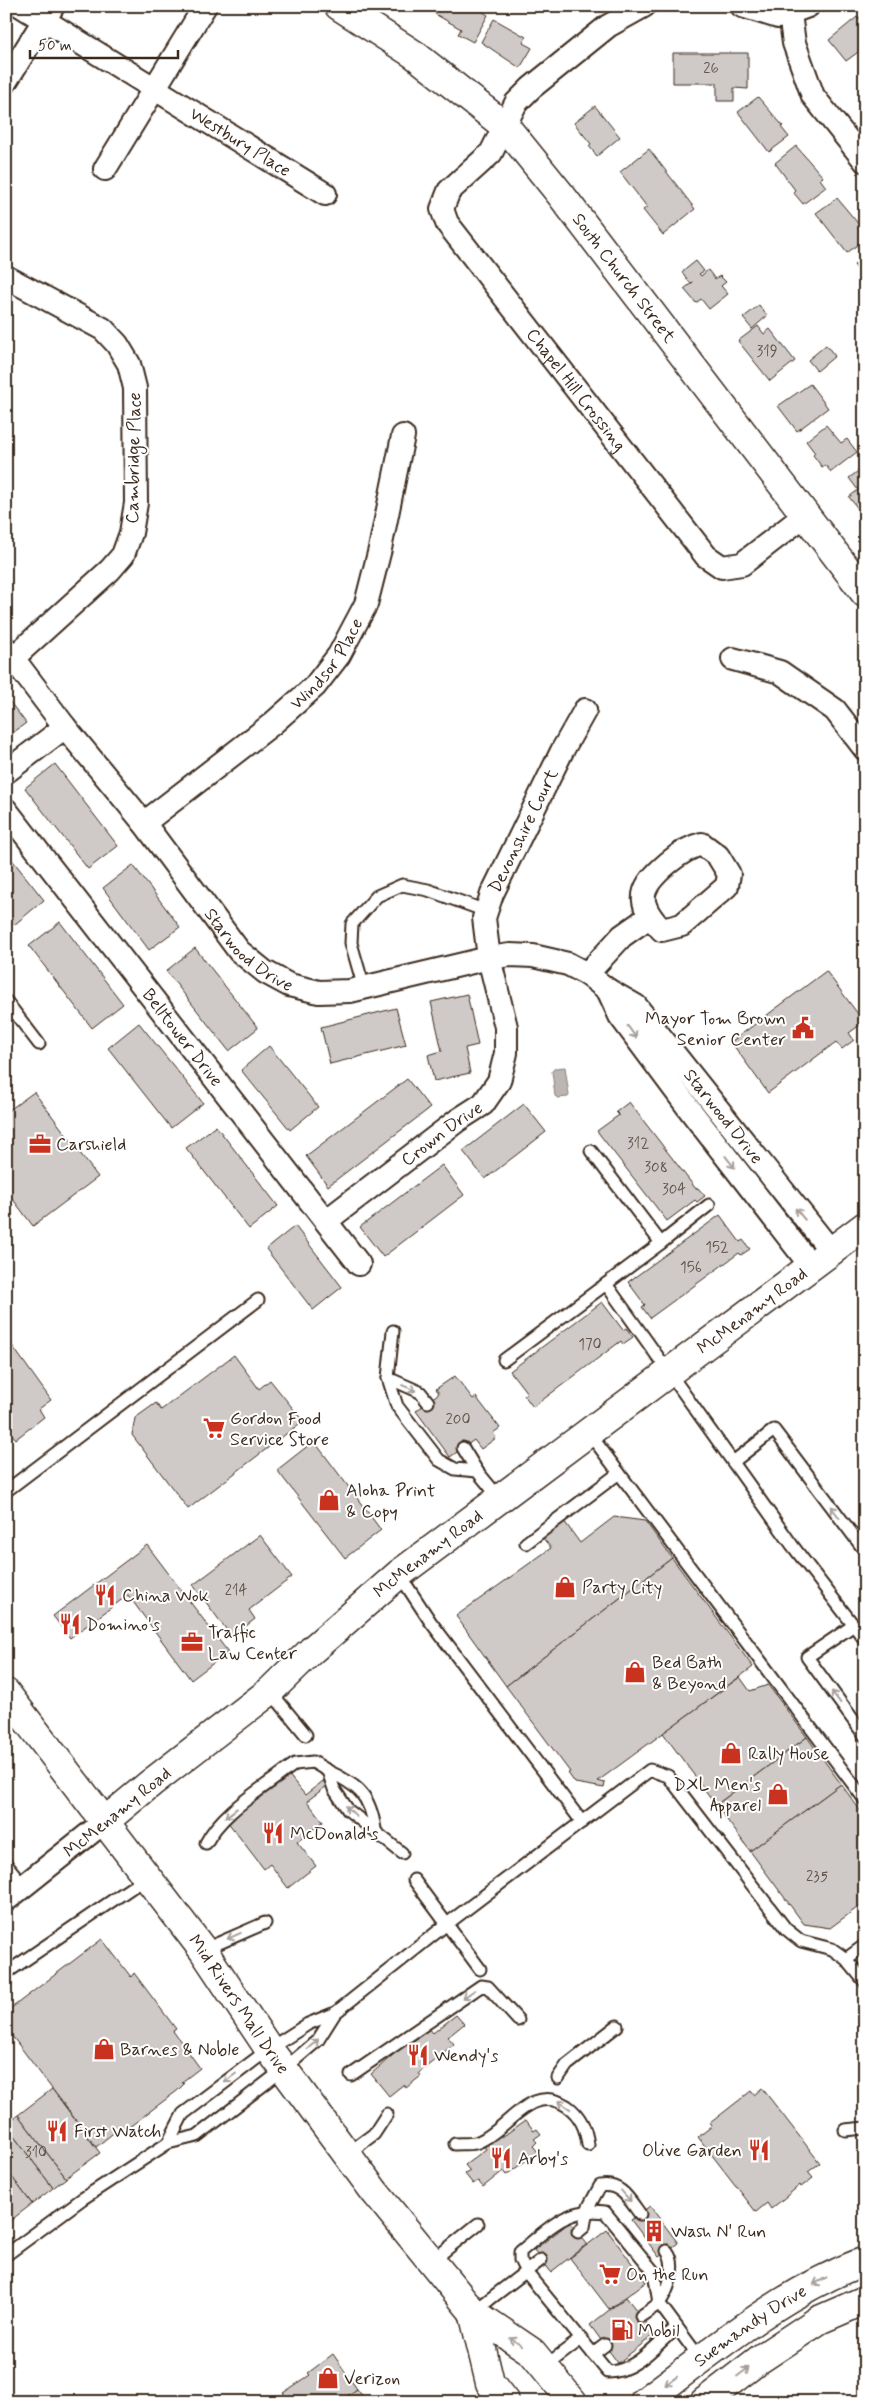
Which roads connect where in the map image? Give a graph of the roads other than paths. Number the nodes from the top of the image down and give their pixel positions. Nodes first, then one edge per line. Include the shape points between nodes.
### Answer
1 (21, 6) edge
2 (205, 6) edge
3 (339, 6) edge
4 (644, 6) edge
5 (742, 6) edge
6 (799, 10) edge
7 (48, 13) edge
8 (6, 81) edge
9 (154, 89) junction
10 (506, 127) junction
11 (865, 161) edge
12 (105, 169) dead end
13 (325, 194) dead end
14 (6, 277) edge
15 (403, 436) dead end
16 (805, 515) junction
17 (865, 592) edge
18 (10, 654) edge
19 (733, 659) dead end
20 (586, 710) dead end
21 (65, 727) junction
22 (865, 749) edge
23 (6, 772) edge
24 (6, 810) edge
25 (144, 824) junction
26 (486, 911) junction
27 (649, 916) dead end
28 (489, 958) junction
29 (587, 974) junction
30 (364, 988) junction
31 (6, 1001) edge
32 (39, 1044) dead end
33 (590, 1151) dead end
34 (709, 1205) dead end
35 (326, 1221) junction
36 (864, 1228) edge
37 (661, 1244) junction
38 (821, 1259) junction
39 (359, 1264) dead end
40 (606, 1284) junction
41 (258, 1300) dead end
42 (392, 1331) dead end
43 (504, 1360) dead end
44 (671, 1372) junction
45 (388, 1378) junction
46 (428, 1402) dead end
47 (589, 1433) junction
48 (463, 1448) dead end
49 (733, 1462) junction
50 (477, 1471) junction
51 (619, 1473) junction
52 (6, 1491) edge
53 (501, 1500) junction
54 (526, 1543) dead end
55 (865, 1551) edge
56 (399, 1574) junction
57 (854, 1625) junction
58 (865, 1640) edge
59 (270, 1691) junction
60 (6, 1693) edge
61 (306, 1735) dead end
62 (865, 1736) edge
63 (328, 1771) junction
64 (865, 1800) edge
65 (104, 1822) junction
66 (582, 1822) junction
67 (375, 1829) junction
68 (206, 1843) dead end
69 (402, 1853) dead end
70 (6, 1864) edge
71 (147, 1877) junction
72 (414, 1880) dead end
73 (24, 1886) junction
74 (6, 1900) edge
75 (265, 1923) dead end
76 (448, 1924) junction
77 (865, 1945) edge
78 (203, 1950) junction
79 (846, 1959) junction
80 (480, 1969) dead end
81 (6, 1973) edge
82 (865, 1982) edge
83 (335, 2013) junction
84 (518, 2020) dead end
85 (617, 2026) dead end
86 (277, 2059) junction
87 (352, 2075) dead end
88 (558, 2078) dead end
89 (387, 2114) dead end
90 (865, 2128) edge
91 (845, 2130) dead end
92 (168, 2143) junction
93 (455, 2144) dead end
94 (588, 2145) dead end
95 (348, 2154) junction
96 (588, 2210) junction
97 (640, 2214) dead end
98 (478, 2224) dead end
99 (578, 2232) dead end
100 (667, 2251) dead end
101 (6, 2255) edge
102 (541, 2260) dead end
103 (432, 2261) junction
104 (865, 2261) edge
105 (526, 2272) junction
106 (865, 2300) edge
107 (659, 2303) junction
108 (473, 2312) junction
109 (641, 2316) dead end
110 (677, 2327) junction
111 (581, 2339) junction
112 (605, 2345) dead end
113 (593, 2354) junction
114 (701, 2360) junction
115 (544, 2367) junction
116 (505, 2402) edge
117 (573, 2402) edge
118 (644, 2402) edge
119 (704, 2402) edge

1 - 7 street, Westbury Place
2 - 9 street
3 - 10 street, South Church Street via 415,55
4 - 10 street, Chapel Hill Crossing via 608,26 531,88 516,103
5 - 6 street via 778,17
6 - 11 street via 794,43 814,96
7 - 8 street
7 - 9 street, Westbury Place
9 - 12 street
9 - 13 street, Westbury Place
10 - 16 street, South Church Street via 562,195
10 - 16 street, Chapel Hill Crossing via 491,153 449,191 442,209 447,223 706,556 722,566 742,564
14 - 18 street, Cambridge Place via 103,330 117,344 129,364 135,388 136,503 123,555 110,570
15 - 25 street, Windsor Place via 366,604 339,655 315,686 272,724
16 - 17 street, South Church Street
18 - 21 street, Starwood Drive
19 - 22 street via 780,672 835,710
20 - 26 street, Devonshire Court via 562,751
21 - 23 street
21 - 25 street, Starwood Drive
24 - 35 street, Belltower Drive
25 - 30 street, Starwood Drive via 239,951 264,972 289,984 319,992
26 - 28 street, Devonshire Court
26 - 30 lane via 428,890 402,885 377,896 352,924 351,943
27 - 29 street via 622,936
28 - 29 street, Starwood Drive via 510,955 552,959
28 - 30 street, Starwood Drive
28 - 35 street, Crown Drive via 506,1027 506,1054 498,1081 483,1104
29 - 38 street, Starwood Drive via 636,1006
31 - 32 lane
33 - 37 lane
34 - 37 lane
35 - 39 street, Belltower Drive
36 - 38 street, McMenamy Road
37 - 40 lane
38 - 44 street, McMenamy Road
40 - 43 lane
40 - 44 lane
41 - 52 lane
42 - 45 lane
44 - 47 street, McMenamy Road
44 - 49 lane
45 -> 46 lane via 420,1392
45 - 50 lane via 398,1406 439,1460 455,1468
47 - 51 lane
47 - 53 street, McMenamy Road
48 - 50 lane
55 -> 49 lane via 774,1430
49 - 57 lane
50 - 53 lane
51 - 54 lane
51 - 64 lane
53 - 56 street, McMenamy Road
56 - 59 street, McMenamy Road
56 - 66 lane
57 - 58 lane
62 -> 57 lane via 807,1656
59 - 61 lane
59 - 65 street, McMenamy Road
60 - 65 street, Mid Rivers Mall Drive
67 -> 63 lane via 348,1810 334,1789
63 - 67 lane via 349,1781 361,1793 372,1810
63 -> 68 lane via 313,1762 295,1764 226,1817 213,1829
65 - 71 street, Mid Rivers Mall Drive
65 - 73 street, McMenamy Road
66 - 76 lane
66 - 79 lane via 650,1770 668,1776 786,1929 801,1941 832,1948
67 - 69 lane
70 - 73 lane
71 - 78 street, Mid Rivers Mall Drive
71 - 81 lane
72 - 76 lane
73 - 74 street, McMenamy Road
75 -> 78 lane
76 - 80 lane
76 - 83 lane
77 - 79 lane
78 - 86 street, Mid Rivers Mall Drive
79 - 82 lane
83 - 86 lane via 308,2024
86 -> 83 lane via 318,2040
84 -> 87 lane via 495,1992 481,1986
85 - 88 lane via 567,2065
86 - 92 lane via 197,2136
86 -> 92 lane via 183,2114
86 - 95 street, Mid Rivers Mall Drive
89 - 95 lane via 374,2134
90 - 91 lane
92 - 101 lane via 82,2199
94 -> 93 lane via 586,2128 571,2109 558,2101 544,2098 478,2142
95 - 103 street, Mid Rivers Mall Drive
96 -> 97 lane via 600,2186 608,2184 625,2193
96 - 99 lane via 584,2227
96 - 105 lane via 564,2217 520,2252
96 - 107 lane via 605,2212 654,2272
98 - 103 lane
100 - 107 lane via 673,2265
102 - 105 lane
103 - 108 street, Mid Rivers Mall Drive
104 -> 114 street, Suemandy Drive via 779,2303
105 - 108 lane
105 - 111 lane
119 -> 106 street, Suemandy Drive via 819,2320
107 - 109 lane
107 - 110 lane
115 -> 108 street, Mid Rivers Mall Drive via 532,2352
108 - 116 street, Mid Rivers Mall Drive via 490,2383
110 - 113 lane via 620,2372 608,2372
110 - 114 lane
111 - 113 lane
111 - 115 lane
112 - 113 lane
114 -> 118 street, Suemandy Drive
115 - 117 street, Mid Rivers Mall Drive

